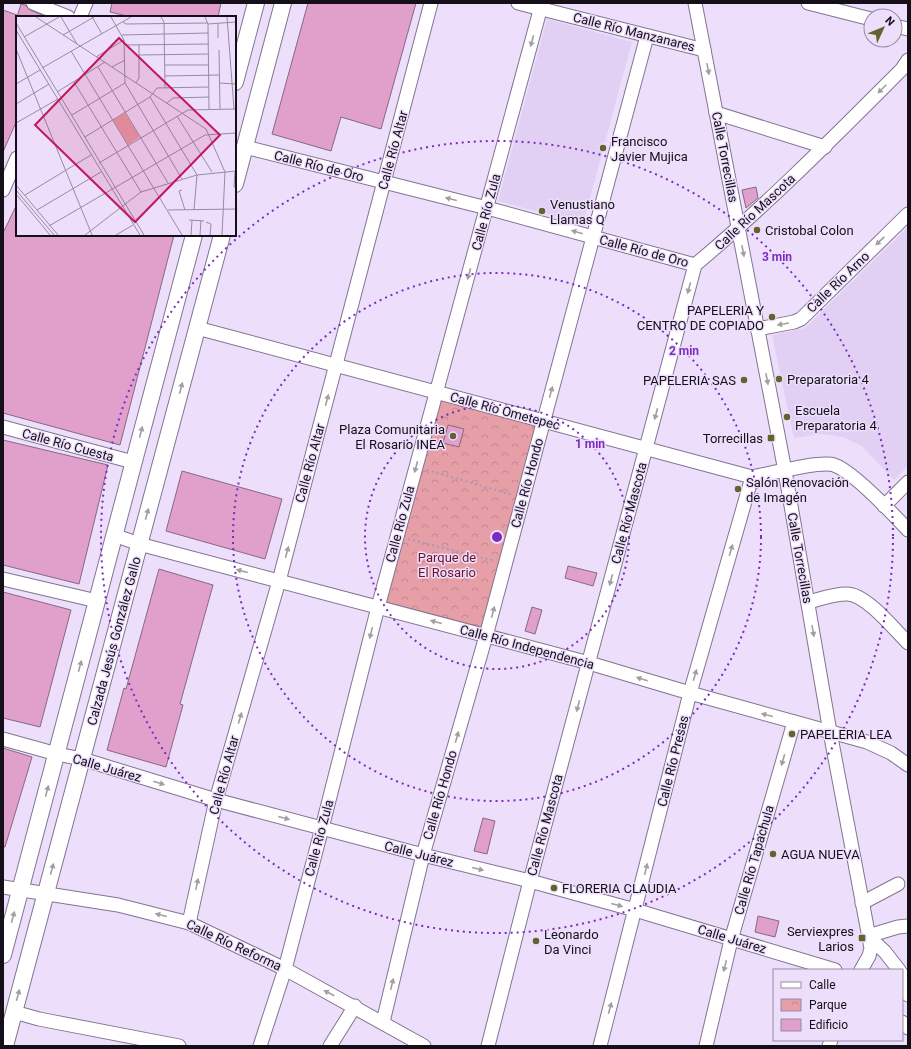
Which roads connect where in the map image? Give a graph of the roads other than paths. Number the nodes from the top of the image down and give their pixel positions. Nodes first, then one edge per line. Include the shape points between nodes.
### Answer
1 (33, 3) edge
2 (86, 3) edge
3 (256, 3) edge
4 (431, 3) edge
5 (518, 3) edge
6 (695, 3) edge
7 (808, 3) edge
8 (281, 5) edge
9 (542, 6) edge
10 (66, 16) edge
11 (80, 16) edge
12 (863, 17) edge
13 (647, 36) junction
14 (704, 50) junction
15 (906, 68) edge
16 (236, 78) edge
17 (716, 113) junction
18 (245, 147) junction
19 (825, 147) junction
20 (16, 160) edge
21 (236, 180) edge
22 (384, 182) junction
23 (3, 190) edge
24 (487, 208) junction
25 (908, 214) edge
26 (739, 228) junction
27 (194, 236) edge
28 (222, 236) edge
29 (593, 237) junction
30 (695, 265) junction
31 (197, 328) junction
32 (757, 329) junction
33 (336, 365) junction
34 (436, 392) junction
35 (544, 421) junction
36 (3, 427) edge
37 (646, 448) junction
38 (133, 462) junction
39 (785, 470) junction
40 (752, 477) junction
41 (908, 482) edge
42 (884, 506) junction
43 (908, 530) edge
44 (114, 536) junction
45 (140, 544) junction
46 (3, 579) edge
47 (279, 581) junction
48 (97, 601) junction
49 (808, 602) junction
50 (378, 607) junction
51 (486, 636) junction
52 (908, 643) edge
53 (589, 663) junction
54 (690, 693) junction
55 (794, 722) junction
56 (830, 732) junction
57 (3, 739) edge
58 (56, 754) junction
59 (82, 759) junction
60 (908, 765) edge
61 (216, 800) junction
62 (322, 828) junction
63 (423, 855) junction
64 (530, 881) junction
65 (898, 884) dead end
66 (3, 887) edge
67 (20, 888) junction
68 (45, 894) junction
69 (862, 903) junction
70 (636, 910) junction
71 (189, 923) junction
72 (908, 926) edge
73 (868, 936) junction
74 (731, 940) junction
75 (3, 954) edge
76 (285, 969) junction
77 (832, 969) edge
78 (862, 969) edge
79 (898, 969) edge
80 (903, 978) edge
81 (908, 995) edge
82 (354, 1006) junction
83 (14, 1012) junction
84 (383, 1022) junction
85 (408, 1042) edge
86 (5, 1046) edge
87 (179, 1046) edge
88 (260, 1046) edge
89 (330, 1046) edge
90 (424, 1046) edge
91 (488, 1046) edge
92 (600, 1046) edge
93 (706, 1046) edge

1 - 10 street
2 - 11 street
3 - 16 main road
4 - 22 street, Calle Río Altar
5 - 9 street, Calle Río Manzanares
6 - 14 street, Calle Torrecillas
7 - 12 street
8 - 18 main road
9 - 13 street, Calle Río Manzanares
9 -> 24 street, Calle Río Zula
13 - 14 street, Calle Río Manzanares
13 - 29 street, Calle Río Hondo
14 -> 17 street, Calle Torrecillas
15 -> 19 street, Calle Río Mascota
17 - 19 street
17 - 26 street, Calle Torrecillas
18 - 21 main road
18 - 22 street, Calle Río de Oro
19 - 26 street, Calle Río Mascota
20 - 23 street
24 -> 22 street, Calle Río de Oro
22 - 33 street, Calle Río Altar
29 -> 24 street, Calle Río de Oro
24 -> 34 street, Calle Río Zula
25 -> 32 street, Calle Río Arno via 801,319
26 - 30 street, Calle Río Mascota
26 -> 32 street, Calle Torrecillas
38 -> 27 main road, Calzada Jesús González Gallo
28 - 31 main road, Calzada Jesús González Gallo
29 - 30 street, Calle Río de Oro
35 -> 29 street, Calle Río Hondo
30 -> 37 street, Calle Río Mascota
31 - 33 street, Calle Río Ometepec
45 -> 31 main road, Calzada Jesús González Gallo
32 -> 39 street, Calle Torrecillas
33 - 34 street, Calle Río Ometepec
47 -> 33 street, Calle Río Altar
34 - 35 street, Calle Río Ometepec
34 -> 50 street, Calle Río Zula
35 - 37 street, Calle Río Ometepec
51 -> 35 street, Calle Río Hondo
36 - 38 street, Calle Río Cuesta
37 - 40 street, Calle Río Ometepec
37 -> 53 street, Calle Río Mascota
38 - 44 main road, Calzada Jesús González Gallo
39 - 40 street, Calle Río Ometepec
39 - 42 street, Calle Río Ometepec via 822,464 834,465 854,478
39 - 49 street, Calle Torrecillas
54 -> 40 street, Calle Río Presas
41 - 42 street
42 - 43 street, Calle Río Ometepec
44 - 45 street, Calle Río Independencia
44 - 48 main road, Calzada Jesús González Gallo
47 -> 45 street, Calle Río Independencia
45 - 59 main road, Calzada Jesús González Gallo
46 - 48 street
47 - 50 street, Calle Río Independencia
61 -> 47 street, Calle Río Altar
58 -> 48 main road, Calzada Jesús González Gallo
49 - 52 street via 846,594 855,595 868,603
49 -> 56 street, Calle Torrecillas
51 -> 50 street, Calle Río Independencia
50 -> 62 street, Calle Río Zula
51 - 53 street, Calle Río Independencia
63 -> 51 street, Calle Río Hondo
54 -> 53 street, Calle Río Independencia
53 -> 64 street, Calle Río Mascota
55 -> 54 street, Calle Río Independencia
70 -> 54 street, Calle Río Presas
55 - 56 street, Calle Río Independencia
55 -> 74 street, Calle Río Tapachula
56 - 60 street, Calle Río Independencia via 880,747
56 - 69 street, Calle Torrecillas
57 - 58 street, Calle Juárez
58 - 59 street, Calle Juárez
67 -> 58 main road, Calzada Jesús González Gallo
59 -> 61 street, Calle Juárez
68 -> 59 main road, Calzada Jesús González Gallo
61 -> 62 street, Calle Juárez
71 -> 61 street, Calle Río Altar
62 - 63 street, Calle Juárez
62 - 76 street, Calle Río Zula
63 -> 64 street, Calle Juárez
84 -> 63 street, Calle Río Hondo
64 -> 70 street, Calle Juárez
64 - 91 street, Calle Río Mascota
65 - 69 street
66 - 67 street, Calle Río Reforma
67 - 68 street, Calle Río Reforma
75 -> 67 main road, Calzada Jesús González Gallo
71 -> 68 street, Calle Río Reforma via 118,905
83 -> 68 main road, Calzada Jesús González Gallo
69 - 73 street, Calle Torrecillas
70 - 74 street, Calle Juárez
92 -> 70 street, Calle Río Presas
71 - 76 street, Calle Río Reforma
72 - 73 street
73 - 78 street, Calle Torrecillas via 871,948
73 - 79 street
74 - 77 street, Calle Juárez
74 -> 93 street, Calle Río Tapachula
82 -> 76 street, Calle Río Reforma
76 - 88 street, Calle Río Zula
80 - 81 street
82 - 84 street, Calle Río Reforma
82 - 89 street
83 - 86 main road, Calzada Jesús González Gallo
83 - 87 street
84 - 85 street, Calle Río Reforma
85 - 90 street, Calle Río Reforma

